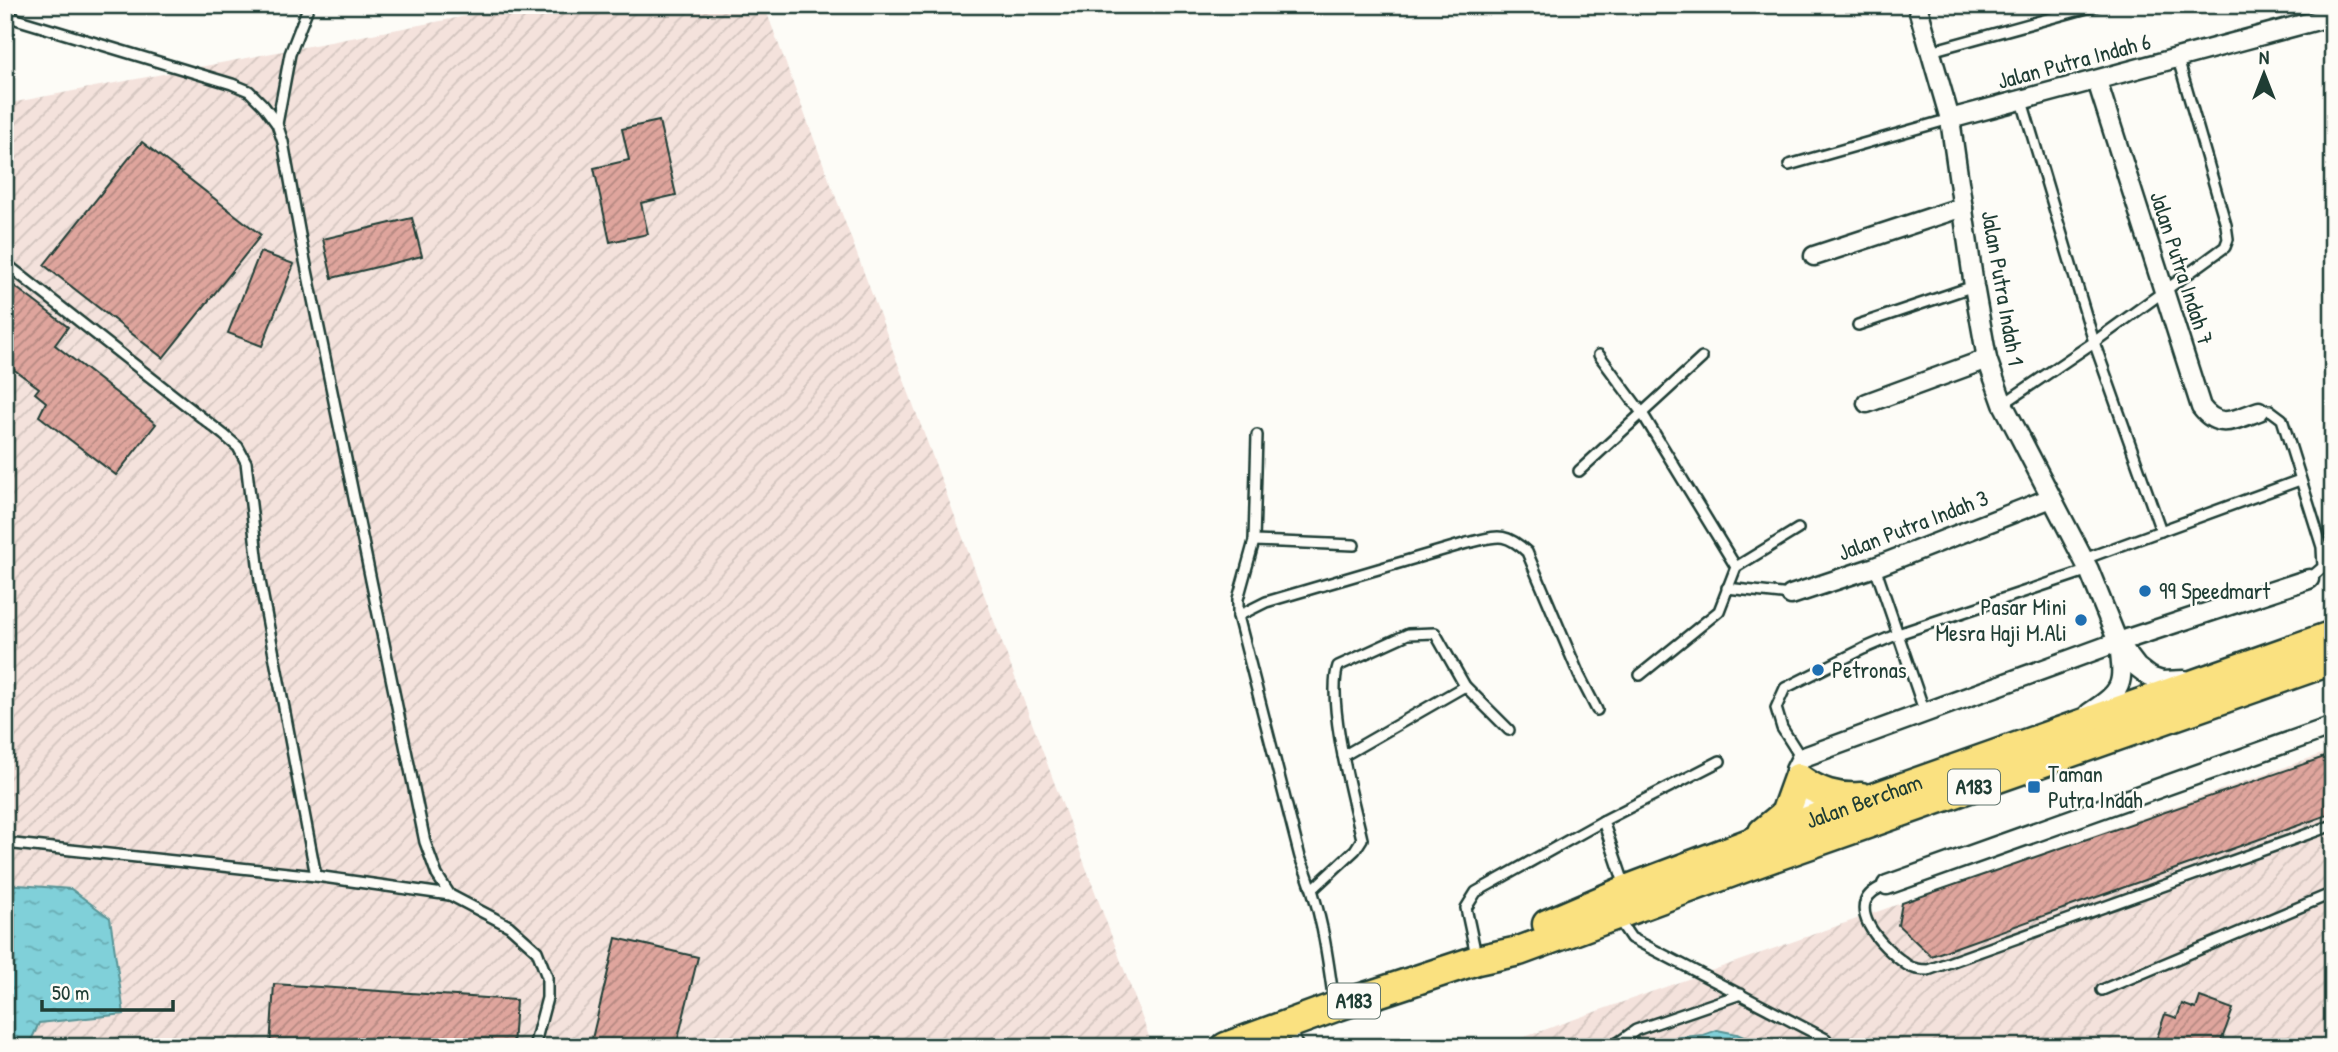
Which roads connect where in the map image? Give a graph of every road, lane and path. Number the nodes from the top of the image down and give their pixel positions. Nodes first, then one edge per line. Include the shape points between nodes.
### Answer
1 (309, 5) edge
2 (1917, 5) edge
3 (2098, 5) edge
4 (5, 14) edge
5 (2333, 16) edge
6 (1931, 51) junction
7 (2178, 59) junction
8 (2097, 81) junction
9 (2022, 101) junction
10 (1950, 119) junction
11 (277, 124) junction
12 (1789, 165) dead end
13 (1963, 207) junction
14 (1814, 256) dead end
15 (5, 262) edge
16 (1974, 286) junction
17 (2165, 292) junction
18 (1858, 325) dead end
19 (2094, 342) junction
20 (1600, 355) dead end
21 (1702, 358) dead end
22 (1987, 359) junction
23 (1867, 403) dead end
24 (2003, 404) junction
25 (2259, 411) joint
26 (1642, 413) junction
27 (1257, 435) dead end
28 (1579, 471) dead end
29 (2300, 480) junction
30 (2051, 498) junction
31 (1798, 529) dead end
32 (2161, 531) junction
33 (1254, 541) junction
34 (1354, 545) dead end
35 (2086, 564) junction
36 (1736, 567) junction
37 (1875, 567) junction
38 (2309, 579) joint
39 (1727, 588) junction
40 (1791, 595) joint
41 (1238, 616) junction
42 (1898, 634) junction
43 (2333, 635) edge
44 (2118, 642) junction
45 (2333, 652) edge
46 (2333, 660) edge
47 (1640, 675) dead end
48 (2206, 681) junction
49 (1465, 686) junction
50 (1597, 710) dead end
51 (1925, 713) junction
52 (2333, 726) edge
53 (1508, 730) dead end
54 (2056, 734) junction
55 (1343, 756) junction
56 (1720, 761) dead end
57 (1800, 768) junction
58 (1884, 807) junction
59 (1813, 819) junction
60 (1603, 821) junction
61 (2333, 825) edge
62 (5, 843) edge
63 (1750, 854) junction
64 (316, 876) junction
65 (1887, 885) joint
66 (1314, 888) junction
67 (2333, 893) edge
68 (450, 895) junction
69 (1617, 901) junction
70 (1480, 960) junction
71 (2102, 990) dead end
72 (1741, 995) junction
73 (1335, 1007) junction
74 (1293, 1035) edge
75 (1826, 1039) dead end
76 (534, 1047) edge
77 (1226, 1047) edge
78 (1613, 1047) edge

1 - 11 lane via 290,54
2 - 6 street, Jalan Putra Indah 1
3 - 6 lane
4 - 11 lane via 248,91
5 - 7 street, Jalan Putra Indah 6
6 - 10 street, Jalan Putra Indah 1
7 - 8 street, Jalan Putra Indah 6
7 - 17 lane via 2228,239 2225,247
8 - 9 street, Jalan Putra Indah 6
8 - 17 street, Jalan Putra Indah 7
9 - 10 street, Jalan Putra Indah 6
9 - 19 lane
10 - 12 lane
10 - 13 street, Jalan Putra Indah 1
11 - 68 lane via 425,842
13 - 14 street
13 - 16 street, Jalan Putra Indah 1
15 - 64 lane via 225,435 247,462 260,580
16 - 18 lane
16 - 22 street, Jalan Putra Indah 1
17 - 19 lane
17 - 25 street, Jalan Putra Indah 7 via 2201,407 2208,416 2228,421
19 - 24 lane
19 - 32 lane
20 - 26 lane
21 - 26 lane
22 - 23 street
22 - 24 street, Jalan Putra Indah 1
24 - 30 street, Jalan Putra Indah 1
25 - 29 lane via 2270,410 2282,419
26 - 28 lane
26 - 36 lane
27 - 33 lane
29 - 32 lane
29 - 38 lane via 2322,547 2323,567
30 - 35 street, Jalan Putra Indah 1
30 - 37 street, Jalan Putra Indah 3
31 - 36 lane
32 - 35 lane
33 - 34 lane
33 - 41 lane via 1238,599
35 - 42 lane
35 - 44 street, Jalan Putra Indah 1
36 - 39 lane
37 - 40 street, Jalan Putra Indah 3
37 - 42 lane
38 - 44 street
39 - 40 lane
39 - 47 lane via 1719,611
41 - 50 lane via 1266,602 1453,547 1511,537 1527,552
41 - 66 lane via 1300,857
42 - 51 lane
42 - 57 lane via 1785,688 1776,708
43 - 48 main road, Jalan Bercham / A183
44 - 48 street, Jalan Putra Indah 1 via 2150,677
44 - 51 street
44 - 54 street, Jalan Putra Indah 1 via 2122,671 2118,689
45 - 48 street, Jalan Putra Indah 1 via 2300,656 2223,684
46 - 58 main road, Jalan Bercham / A183
48 - 54 main road, Jalan Bercham / A183
49 - 53 lane
49 - 55 lane
49 - 55 lane via 1434,634 1408,634 1338,666 1334,678
51 - 57 street
52 - 65 street
54 - 58 main road, Jalan Bercham / A183
55 - 66 lane via 1362,839
56 - 60 lane
57 - 58 main road via 1812,789
57 - 59 street
57 - 63 main road via 1785,814
58 - 59 main road via 1844,824
58 - 63 main road, Jalan Bercham / A183
59 - 63 main road, Jalan Bercham / A183
60 - 69 lane
60 - 70 lane via 1476,891 1466,908
61 - 65 lane via 1928,970 1907,965 1866,921 1866,898
62 - 64 lane
63 - 69 main road, Jalan Bercham / A183
64 - 68 lane
66 - 73 lane
67 - 71 lane
68 - 76 lane via 509,926 537,951 547,977 547,998
69 - 70 main road, Jalan Bercham / A183 via 1511,940
69 - 72 lane via 1631,937
70 - 73 main road, Jalan Bercham / A183
72 - 75 lane
72 - 78 lane via 1636,1030
73 - 74 main road, Jalan Bercham / A183
74 - 77 main road, Jalan Bercham / A183

